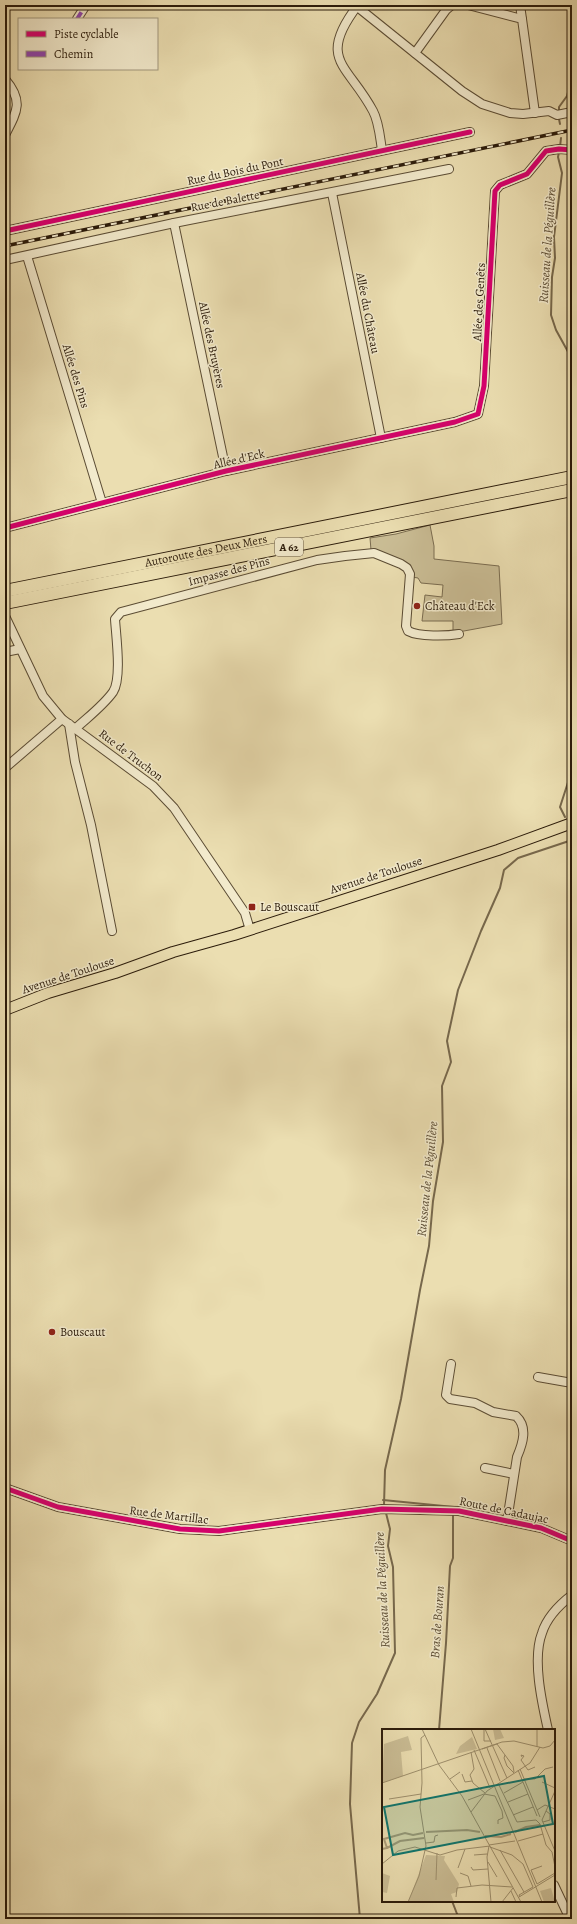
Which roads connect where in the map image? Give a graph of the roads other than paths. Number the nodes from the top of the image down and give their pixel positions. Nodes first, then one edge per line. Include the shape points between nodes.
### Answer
1 (86, 5) edge
2 (357, 5) edge
3 (452, 5) edge
4 (468, 5) edge
5 (520, 5) edge
6 (78, 18) edge
7 (522, 19) junction
8 (415, 53) junction
9 (5, 79) edge
10 (572, 112) edge
11 (535, 113) junction
12 (470, 132) dead end
13 (5, 135) edge
14 (382, 150) junction
15 (572, 150) edge
16 (449, 169) dead end
17 (332, 193) junction
18 (174, 223) junction
19 (5, 231) edge
20 (27, 256) junction
21 (5, 260) edge
22 (478, 414) joint
23 (382, 438) junction
24 (226, 471) junction
25 (572, 477) edge
26 (572, 490) edge
27 (102, 503) junction
28 (5, 528) edge
29 (5, 591) edge
30 (5, 604) edge
31 (7, 620) edge
32 (459, 634) dead end
33 (20, 649) junction
34 (5, 652) edge
35 (62, 719) junction
36 (72, 727) junction
37 (5, 768) edge
38 (572, 824) edge
39 (250, 930) junction
40 (112, 931) dead end
41 (5, 1010) edge
42 (451, 1364) dead end
43 (538, 1377) dead end
44 (572, 1383) edge
45 (485, 1468) dead end
46 (514, 1474) junction
47 (5, 1488) edge
48 (382, 1509) joint
49 (507, 1521) junction
50 (572, 1541) edge
51 (572, 1595) edge
52 (548, 1729) edge
53 (555, 1887) edge
54 (570, 1919) edge

1 - 6 street
2 - 8 street
2 - 14 street via 345,22 336,44 339,60 374,112
3 - 8 street
4 - 7 street
5 - 7 street
7 - 11 street
8 - 11 street via 468,96 497,110
9 - 13 street via 14,89 18,103 16,115
10 - 11 street via 557,115 549,111
12 - 14 street, Rue du Bois du Pont
14 - 19 street, Rue du Bois du Pont
15 - 22 street, Allée des Genêts via 546,151 528,174 500,185 495,191 484,386
16 - 17 street, Rue de Balette
17 - 18 street, Rue de Balette
17 - 23 street, Allée du Château
18 - 20 street, Rue de Balette
18 - 24 street, Allée des Bruyères
20 - 21 street, Rue de Balette
20 - 27 street, Allée des Pins
22 - 23 street, Allée d'Eck via 455,422
23 - 24 street, Allée d'Eck
24 - 27 street, Allée d'Eck
25 - 29 highway, Autoroute des Deux Mers / A 62
26 - 30 highway, Autoroute des Deux Mers / A 62
27 - 28 street, Allée d'Eck
31 - 33 street, Rue de Truchon
32 - 36 street, Impasse des Pins via 443,636 413,634 408,631 406,626 410,574 401,564 374,553 316,560 121,612 115,619 118,668 114,691 96,711
33 - 34 street
33 - 35 street, Rue de Truchon via 43,696
35 - 36 street, Rue de Truchon
35 - 37 street
36 - 39 street, Rue de Truchon via 153,786 174,808 245,913
36 - 40 street via 75,762 91,825
38 - 39 main road, Avenue de Toulouse
39 - 41 main road, Avenue de Toulouse via 173,952
42 - 46 street via 446,1395 450,1399 475,1403 493,1412 516,1416 520,1420 524,1432
43 - 44 street
45 - 46 street
46 - 49 street
47 - 48 street, Rue de Martillac via 64,1508 186,1529 219,1531
48 - 49 street, Route de Cadaujac via 459,1511
49 - 50 street, Route de Cadaujac via 541,1528
51 - 52 street via 554,1611 541,1634 540,1692
53 - 54 street

